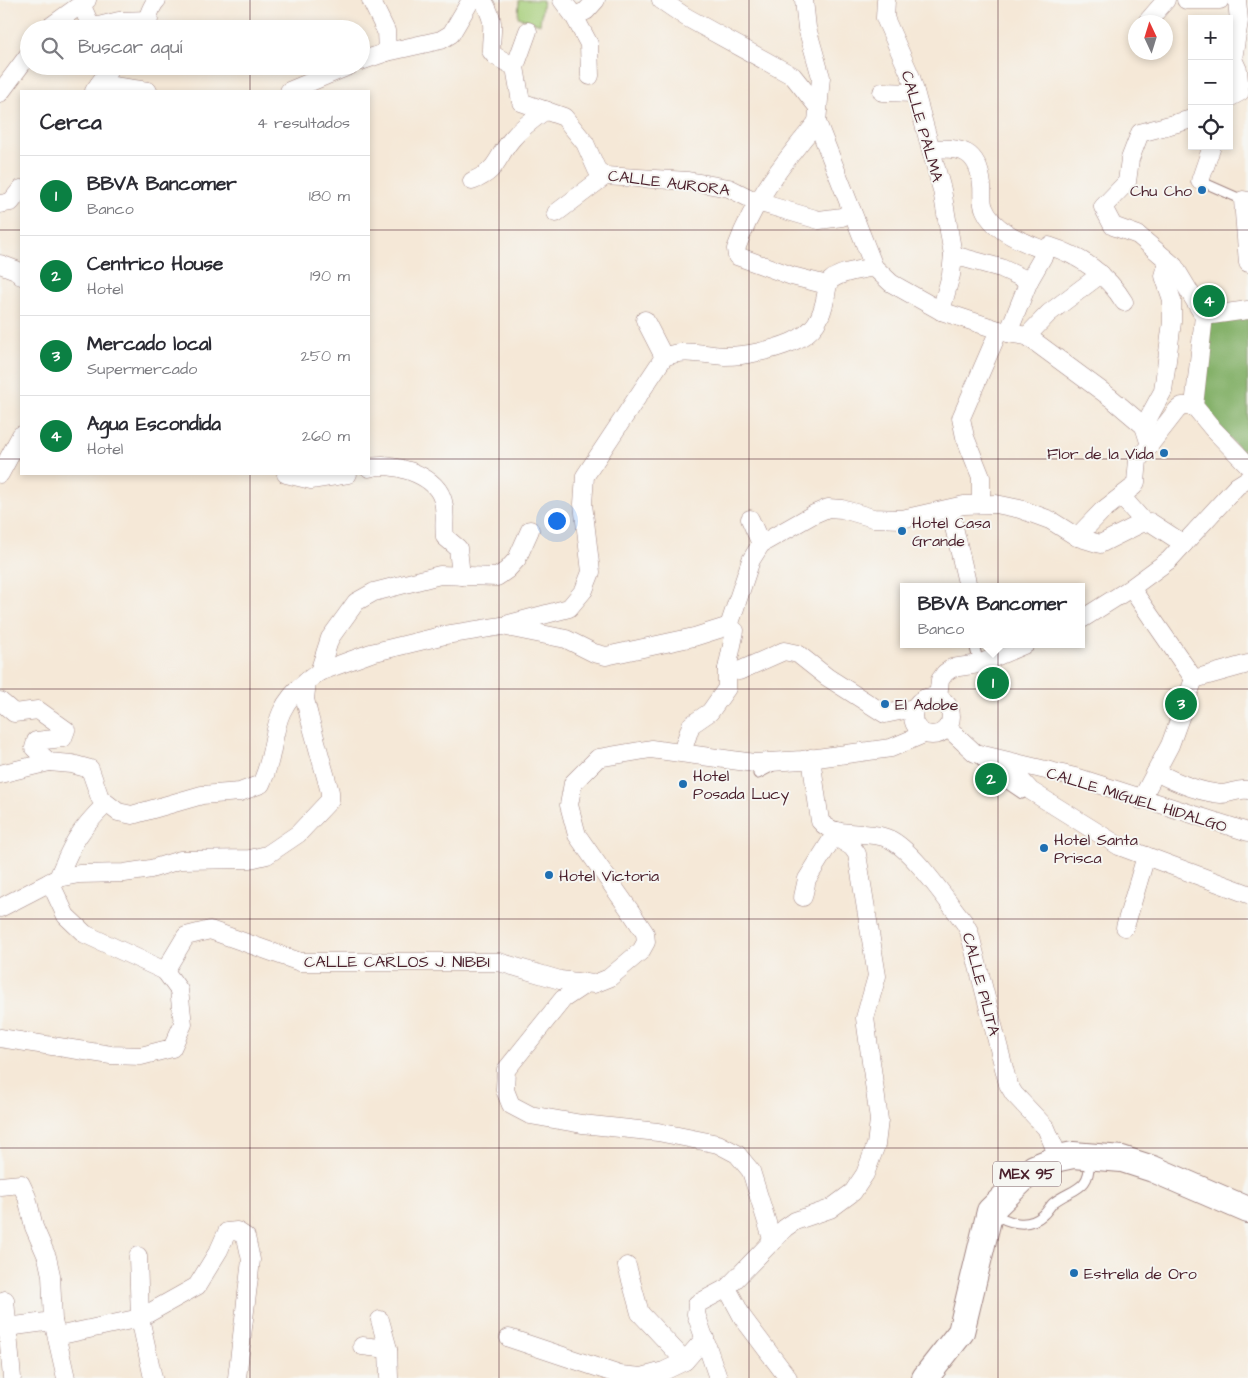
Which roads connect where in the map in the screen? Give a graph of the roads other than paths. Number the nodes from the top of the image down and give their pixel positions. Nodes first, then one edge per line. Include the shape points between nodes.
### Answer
1 (156, 0) edge
2 (370, 0) edge
3 (471, 0) edge
4 (483, 0) edge
5 (562, 0) edge
6 (596, 0) edge
7 (661, 0) edge
8 (804, 0) edge
9 (886, 0) edge
10 (1166, 0) edge
11 (1186, 0) edge
12 (1220, 0) edge
13 (1238, 0) edge
14 (84, 2) edge
15 (1153, 15) edge
16 (574, 16) junction
17 (59, 20) edge
18 (89, 20) edge
19 (146, 20) edge
20 (386, 31) junction
21 (528, 32) dead end
22 (411, 47) junction
23 (388, 52) junction
24 (370, 58) edge
25 (20, 66) edge
26 (515, 67) junction
27 (106, 75) edge
28 (327, 75) edge
29 (590, 76) dead end
30 (97, 88) edge
31 (131, 90) edge
32 (291, 90) edge
33 (882, 92) dead end
34 (0, 93) edge
35 (915, 93) junction
36 (1233, 96) edge
37 (546, 110) junction
38 (817, 114) junction
39 (1188, 120) edge
40 (931, 149) junction
41 (1211, 150) edge
42 (605, 176) junction
43 (472, 181) dead end
44 (1200, 182) joint
45 (20, 190) edge
46 (1246, 201) edge
47 (757, 202) junction
48 (0, 204) edge
49 (852, 211) junction
50 (556, 213) dead end
51 (1047, 248) junction
52 (953, 255) junction
53 (1168, 262) junction
54 (1248, 263) edge
55 (0, 264) edge
56 (874, 267) junction
57 (1101, 274) junction
58 (20, 275) edge
59 (1029, 281) junction
60 (827, 285) junction
61 (1124, 302) dead end
62 (941, 310) junction
63 (1248, 310) edge
64 (1204, 316) junction
65 (645, 320) dead end
66 (1004, 331) junction
67 (1027, 336) junction
68 (664, 356) junction
69 (1194, 406) junction
70 (1144, 426) junction
71 (20, 437) edge
72 (1150, 445) junction
73 (1248, 465) edge
74 (370, 468) edge
75 (0, 474) edge
76 (290, 475) edge
77 (342, 475) edge
78 (1248, 479) edge
79 (1122, 497) junction
80 (981, 503) junction
81 (950, 510) junction
82 (750, 519) dead end
83 (1144, 522) junction
84 (530, 530) dead end
85 (1077, 537) junction
86 (762, 544) junction
87 (1184, 544) junction
88 (461, 576) junction
89 (967, 583) edge
90 (1131, 588) junction
91 (1085, 617) edge
92 (502, 626) junction
93 (729, 626) junction
94 (975, 648) edge
95 (1017, 648) edge
96 (979, 664) junction
97 (1248, 664) edge
98 (727, 669) junction
99 (313, 676) junction
100 (1194, 679) junction
101 (938, 698) junction
102 (0, 701) edge
103 (914, 708) junction
104 (947, 727) junction
105 (924, 734) junction
106 (682, 752) junction
107 (975, 753) junction
108 (811, 758) junction
109 (784, 761) junction
110 (1004, 761) junction
111 (49, 762) junction
112 (1156, 772) junction
113 (0, 774) edge
114 (758, 774) dead end
115 (1248, 790) edge
116 (1022, 794) dead end
117 (1141, 800) junction
118 (106, 804) junction
119 (1248, 832) edge
120 (835, 834) junction
121 (1146, 856) junction
122 (54, 880) junction
123 (1248, 894) edge
124 (803, 898) dead end
125 (0, 908) edge
126 (1125, 927) dead end
127 (165, 970) junction
128 (560, 980) junction
129 (584, 985) junction
130 (563, 999) junction
131 (0, 1038) edge
132 (1089, 1155) junction
133 (1059, 1158) junction
134 (0, 1186) edge
135 (1248, 1210) edge
136 (990, 1211) junction
137 (772, 1242) junction
138 (138, 1256) dead end
139 (626, 1266) dead end
140 (728, 1288) junction
141 (5, 1300) dead end
142 (140, 1318) junction
143 (380, 1320) dead end
144 (5, 1328) edge
145 (55, 1329) junction
146 (509, 1338) dead end
147 (705, 1338) junction
148 (362, 1346) dead end
149 (388, 1349) junction
150 (685, 1361) junction
151 (12, 1378) edge
152 (66, 1378) edge
153 (153, 1378) edge
154 (237, 1378) edge
155 (389, 1378) edge
156 (718, 1378) edge
157 (787, 1378) edge
158 (925, 1378) edge

1 - 19 street
2 - 20 street
3 - 22 street via 451,34 441,40
4 - 26 street via 494,28 491,51
5 - 16 street
6 - 16 street via 586,11
7 - 38 street via 793,76
8 - 38 street via 807,28 821,77
9 - 35 street, CALLE PALMA via 885,18
10 - 15 street
11 - 12 street
13 - 36 street via 1240,21 1233,59 1238,70 1240,92
14 - 17 street
14 - 18 street
16 - 29 street via 589,44
20 - 22 street
20 - 23 street
21 - 26 street
22 - 23 street
23 - 24 street
25 - 34 street
26 - 37 street, CALLE AURORA via 521,102
27 - 30 street
28 - 32 street
30 - 31 street
33 - 35 street
35 - 40 street, CALLE PALMA
37 - 42 street, CALLE AURORA via 564,117 571,124 586,143 596,170
37 - 43 street via 512,139 488,174
38 - 47 street
38 - 49 street
39 - 53 street via 1140,133 1130,159 1127,182 1103,207 1113,226 1138,235
40 - 51 street via 954,148 970,154 978,163 984,208 994,223 1004,232
40 - 52 street, CALLE PALMA
41 - 44 street
42 - 47 street, CALLE AURORA via 696,182 729,188
42 - 50 street
44 - 46 lane
45 - 48 street via 11,202
46 - 54 street
47 - 49 street, CALLE AURORA via 820,220 842,217
47 - 60 street via 743,229 737,256
49 - 56 street
51 - 57 street via 1068,252
51 - 59 street
52 - 59 street via 1001,268
52 - 62 street, CALLE PALMA
53 - 64 street via 1174,266
53 - 70 street via 1164,276 1172,300 1172,322 1163,391
55 - 58 street
56 - 60 street via 838,276
56 - 62 street via 891,283
57 - 61 street
57 - 67 street via 1049,314
59 - 66 street
60 - 68 street via 824,310 818,323 810,333 792,342 762,351 726,356 689,351
62 - 66 street
63 - 64 street
64 - 69 street
65 - 68 street
66 - 67 street
66 - 80 street via 961,418 981,477
67 - 70 street
68 - 92 street via 585,476 583,504 591,572 584,590 569,608
69 - 72 street via 1182,406 1177,410
69 - 73 street
70 - 72 street
71 - 75 street
72 - 79 street via 1138,460 1136,482
74 - 88 street via 391,465 402,468 436,486 446,512 445,537 458,548
76 - 77 street via 310,480
78 - 87 street via 1237,486
79 - 83 street
79 - 85 street via 1102,511
80 - 81 street
80 - 85 street via 1020,509 1050,520
81 - 86 street via 902,519 873,518 828,508
81 - 89 street
82 - 86 street
83 - 85 street via 1100,544
83 - 87 street via 1150,522
84 - 88 street via 517,559 497,577
86 - 93 street via 751,560
87 - 90 street
88 - 99 street via 440,575 374,592 356,602 330,638
90 - 91 street
90 - 100 street
92 - 93 street via 566,639 606,656
92 - 99 street via 406,644 372,653
93 - 98 street via 735,631
94 - 96 lane
95 - 96 street
96 - 101 street via 952,668 945,673 940,680
97 - 100 street
98 - 103 street via 739,671 784,651 798,654 885,714
98 - 106 street via 727,688 710,712 692,725
99 - 118 street via 298,688 280,711 261,784 240,792 202,795 132,815 118,812
99 - 122 street via 305,699 330,800 298,834 267,855 250,859 180,860 152,869 79,874
100 - 112 street via 1170,745
101 - 103 street via 924,698
101 - 104 street via 950,710
102 - 111 street via 14,713 38,710 66,730 63,738 36,741 34,744 34,748
103 - 105 street via 914,723
104 - 105 street via 933,735
104 - 107 street, CALLE MIGUEL HIDALGO
105 - 108 street, CALLE CARLOS J. NIBBI via 891,748
106 - 109 street, CALLE CARLOS J. NIBBI via 754,763
106 - 129 street, CALLE CARLOS J. NIBBI via 651,750 598,758 573,783 569,805 577,834 645,933 646,942 641,951 610,978
107 - 110 street, CALLE MIGUEL HIDALGO
107 - 116 lane via 991,773
108 - 109 street, CALLE CARLOS J. NIBBI
108 - 120 street via 820,821
109 - 114 lane
110 - 117 street, CALLE MIGUEL HIDALGO via 1078,778
110 - 121 street via 1031,791 1119,846
111 - 113 street
111 - 118 street via 90,769 97,793
112 - 115 street via 1189,786 1222,794 1241,788
112 - 117 street
117 - 119 street, CALLE MIGUEL HIDALGO
118 - 122 street via 75,839
120 - 124 street via 807,879
120 - 133 street, CALLE PILITA via 870,834 890,839 912,857 964,922 1008,1084 1046,1128
120 - 137 street via 857,854 877,976 865,1018 878,1120 876,1145 865,1174 853,1192 830,1209 795,1221
121 - 123 street
121 - 126 street
122 - 125 street
122 - 127 street via 66,916 84,934
127 - 128 street, CALLE CARLOS J. NIBBI via 186,936 210,930 300,962 499,962
127 - 131 street via 179,990 183,1024 172,1048 141,1056 111,1055
128 - 129 street, CALLE CARLOS J. NIBBI
128 - 130 street
129 - 130 street
130 - 137 street via 506,1070 505,1090 511,1105 530,1115 658,1132 718,1144 737,1154 751,1171
132 - 133 main road, MEX 95
132 - 135 main road, MEX 95 via 1122,1159 1153,1169
132 - 136 lane via 1088,1175 1081,1186 1054,1203 1042,1217 1026,1223 1010,1223
133 - 136 main road, MEX 95 via 1034,1168
134 - 145 street via 21,1184 27,1197 34,1227 47,1256
136 - 158 main road via 961,1332
137 - 140 street
138 - 142 street
139 - 150 street via 640,1313
140 - 147 street via 697,1304 696,1314
140 - 157 street via 743,1318
141 - 144 street
142 - 145 street
142 - 153 street
142 - 154 street via 197,1286 227,1232 237,1231 246,1237 251,1260
143 - 149 street
144 - 145 street
144 - 151 street
145 - 152 street
146 - 150 street via 620,1375 642,1377
147 - 150 street
147 - 156 street
148 - 149 street
149 - 155 street

